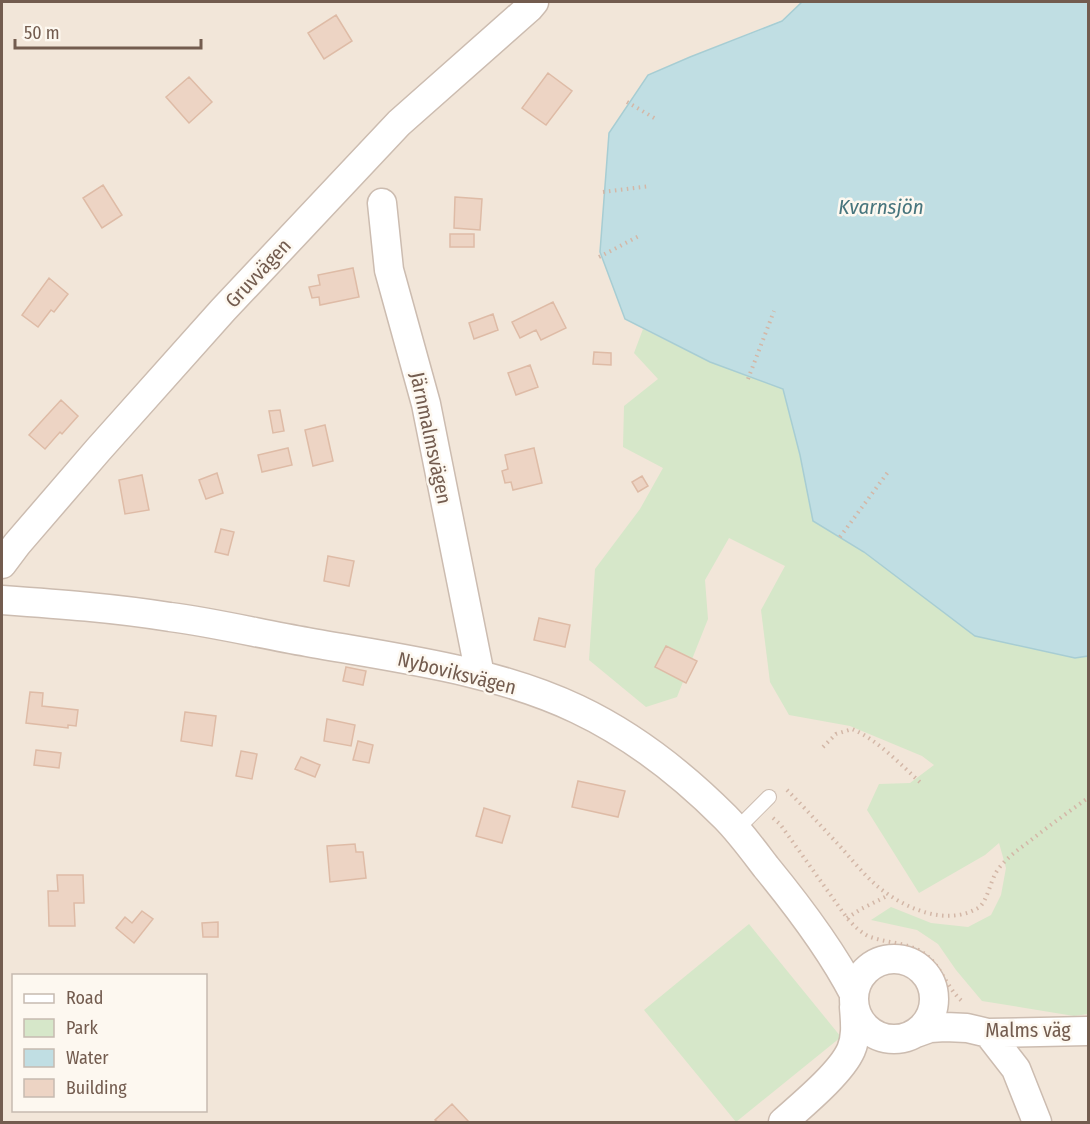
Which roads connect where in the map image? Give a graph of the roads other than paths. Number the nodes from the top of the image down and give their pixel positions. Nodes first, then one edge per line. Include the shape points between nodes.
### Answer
1 (534, 2) edge
2 (392, 138) dead end
3 (390, 153) dead end
4 (382, 202) dead end
5 (2, 564) edge
6 (2, 600) edge
7 (480, 675) junction
8 (765, 801) road end
9 (736, 830) junction
10 (819, 936) junction
11 (891, 959) junction
12 (854, 1000) junction
13 (934, 1001) junction
14 (977, 1031) junction
15 (1089, 1031) edge
16 (905, 1036) junction
17 (846, 1060) junction
18 (783, 1122) edge
19 (1037, 1122) edge

1 - 5 street, Gruvvägen via 391,131 223,310
2 - 3 lane
4 - 7 street, Järnmalmsvägen via 389,270 426,404
6 - 7 street, Nyboviksvägen via 170,616
7 - 9 street, Nyboviksvägen via 547,697 614,729 675,771
8 - 9 lane
9 - 10 street, Nyboviksvägen
10 - 11 street, Nyboviksvägen via 854,951
10 - 12 street, Nyboviksvägen via 845,976
11 - 12 street via 866,970 858,981
11 - 13 street via 917,967 927,977
12 - 16 street via 859,1020 868,1030 880,1037
12 - 17 street via 856,1028
13 - 14 street, Malms väg via 946,1017
13 - 16 street via 925,1024
14 - 15 street, Malms väg
14 - 16 street, Malms väg via 938,1027
14 - 19 street via 1016,1069
16 - 17 street, Malms väg via 874,1045
17 - 18 street

